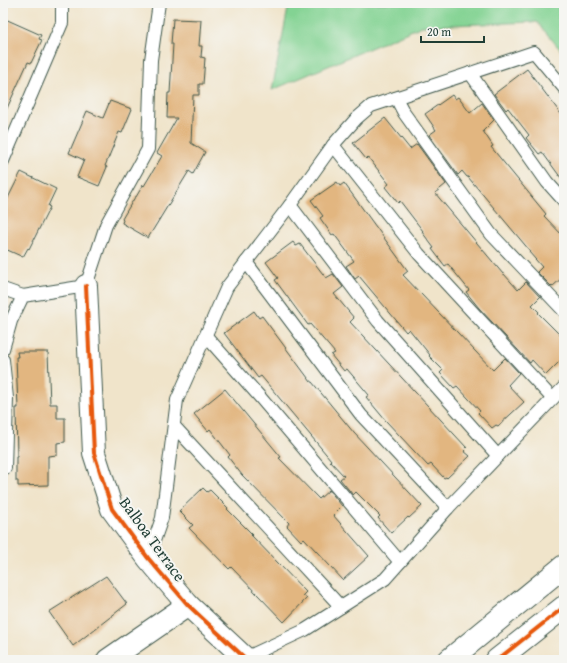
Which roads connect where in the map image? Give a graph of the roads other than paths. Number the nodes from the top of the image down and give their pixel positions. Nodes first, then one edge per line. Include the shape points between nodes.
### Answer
1 (62, 3) edge
2 (158, 3) edge
3 (470, 73) junction
4 (564, 88) edge
5 (396, 98) junction
6 (333, 145) junction
7 (3, 161) edge
8 (564, 201) edge
9 (290, 205) junction
10 (246, 262) junction
11 (86, 286) junction
12 (3, 289) edge
13 (23, 296) junction
14 (564, 312) edge
15 (206, 336) junction
16 (3, 349) edge
17 (3, 360) edge
18 (564, 387) edge
19 (552, 398) junction
20 (174, 426) junction
21 (498, 456) junction
22 (3, 468) edge
23 (448, 508) junction
24 (148, 558) junction
25 (400, 562) junction
26 (564, 566) edge
27 (188, 605) junction
28 (341, 607) junction
29 (564, 607) edge
30 (468, 644) junction
31 (246, 659) edge
32 (108, 660) edge
33 (438, 660) edge
34 (449, 660) edge
35 (498, 660) edge

1 - 7 lane via 62,22
2 - 11 lane via 151,60 148,149 106,225
3 - 4 lane via 534,52
3 - 5 lane
3 - 8 lane via 547,182
5 - 6 lane via 372,106 356,119
5 - 14 lane via 404,114 491,234
6 - 9 lane
6 - 19 lane via 419,254
9 - 10 lane
9 - 21 lane via 378,321
10 - 15 lane via 227,287
10 - 23 lane via 361,415
11 - 13 lane
11 - 24 street, Balboa Terrace via 94,453 112,509
12 - 13 lane
13 - 16 lane via 11,321
15 - 20 lane via 177,400
15 - 25 lane
17 - 22 lane via 7,398
18 - 19 lane
19 - 21 lane
20 - 24 lane via 162,518
20 - 28 lane
21 - 23 lane
23 - 25 lane
24 - 27 street, Balboa Terrace
25 - 28 lane via 385,579
26 - 30 street
27 - 31 street, Balboa Terrace
27 - 32 street
28 - 31 lane via 305,630
29 - 35 street
30 - 33 street
30 - 34 street

